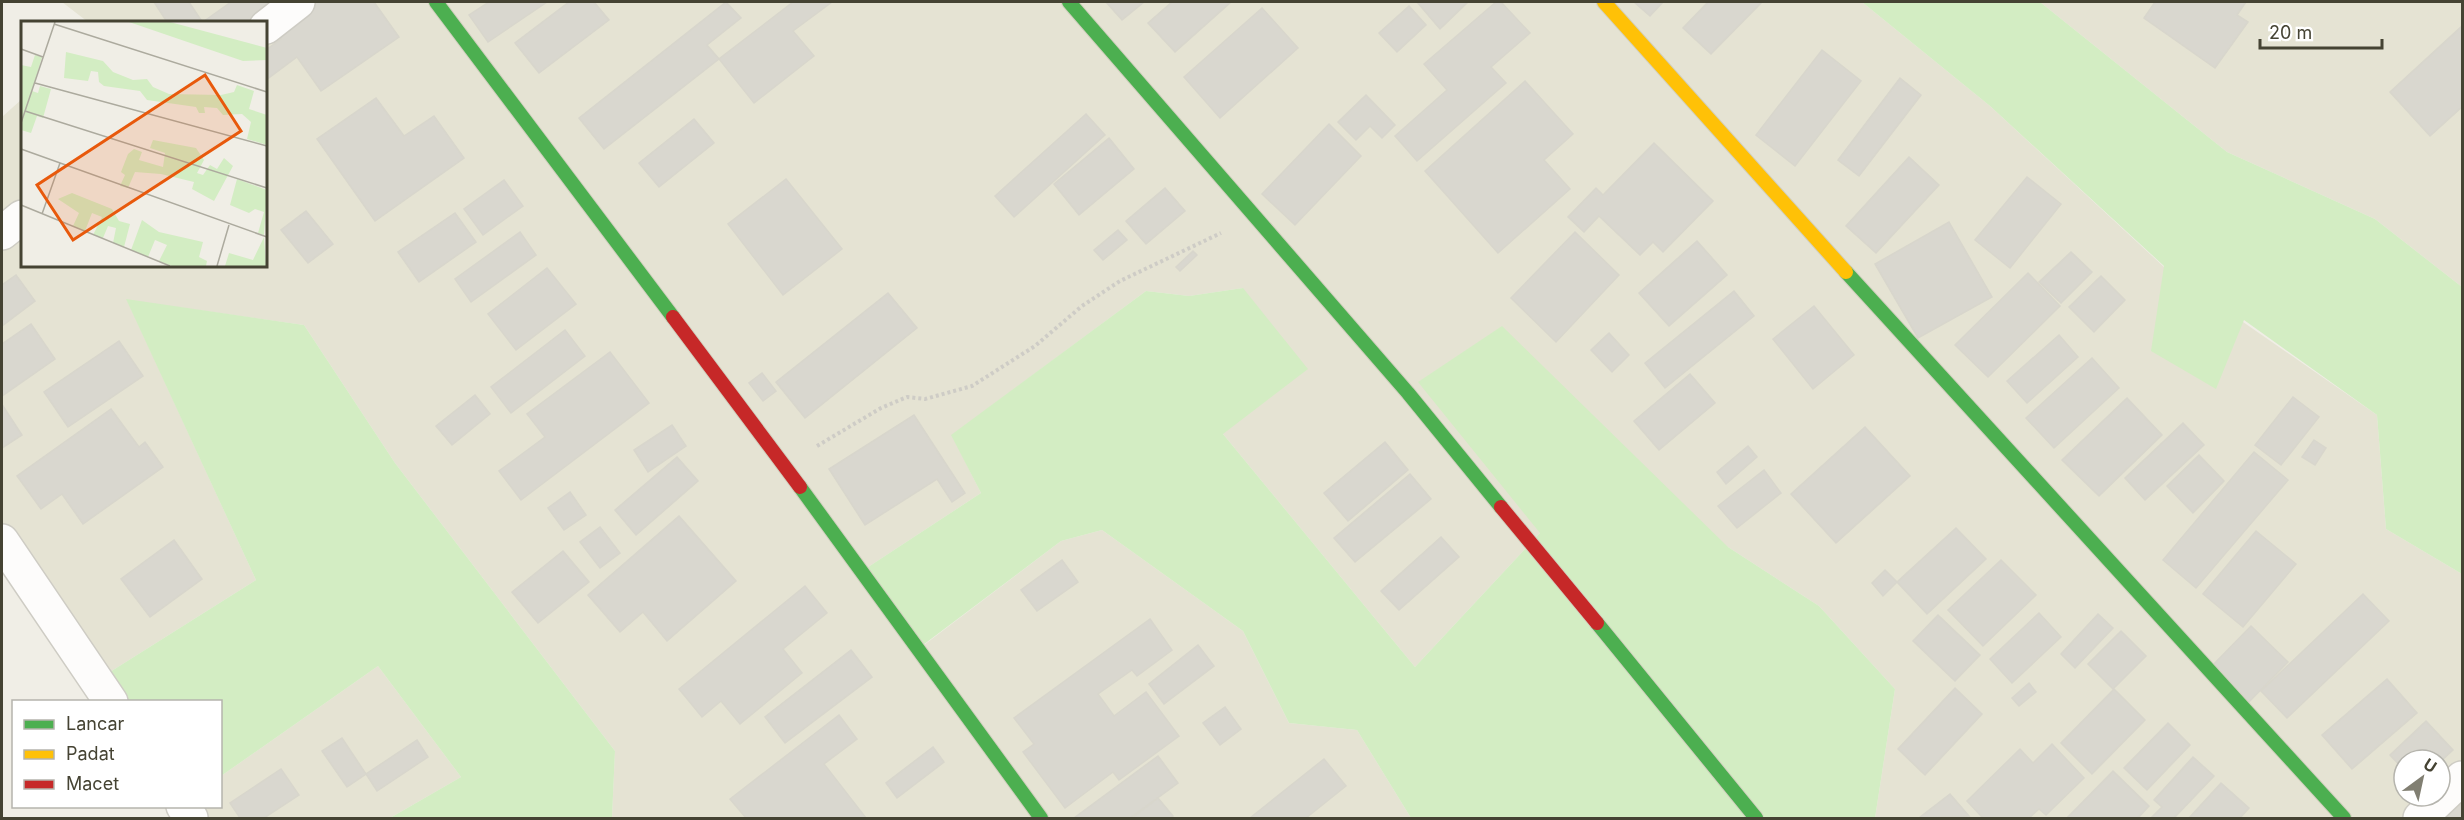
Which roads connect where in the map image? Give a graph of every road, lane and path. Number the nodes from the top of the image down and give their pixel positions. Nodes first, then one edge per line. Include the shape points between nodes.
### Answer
1 (298, 2) edge
2 (436, 2) edge
3 (1068, 2) edge
4 (1604, 2) edge
5 (267, 26) edge
6 (21, 218) edge
7 (1256, 219) junction
8 (2, 233) edge
9 (784, 465) junction
10 (2, 541) edge
11 (110, 700) edge
12 (2463, 778) edge
13 (1041, 819) edge
14 (1756, 819) edge
15 (2344, 819) edge
16 (2420, 819) edge

1 - 5 street
2 - 9 street
3 - 7 street
4 - 15 street
6 - 8 street
7 - 9 path via 1120,281 1082,306 1035,346 972,386 925,399 907,397
7 - 14 street via 1408,393
9 - 13 street
10 - 11 street
12 - 16 street

